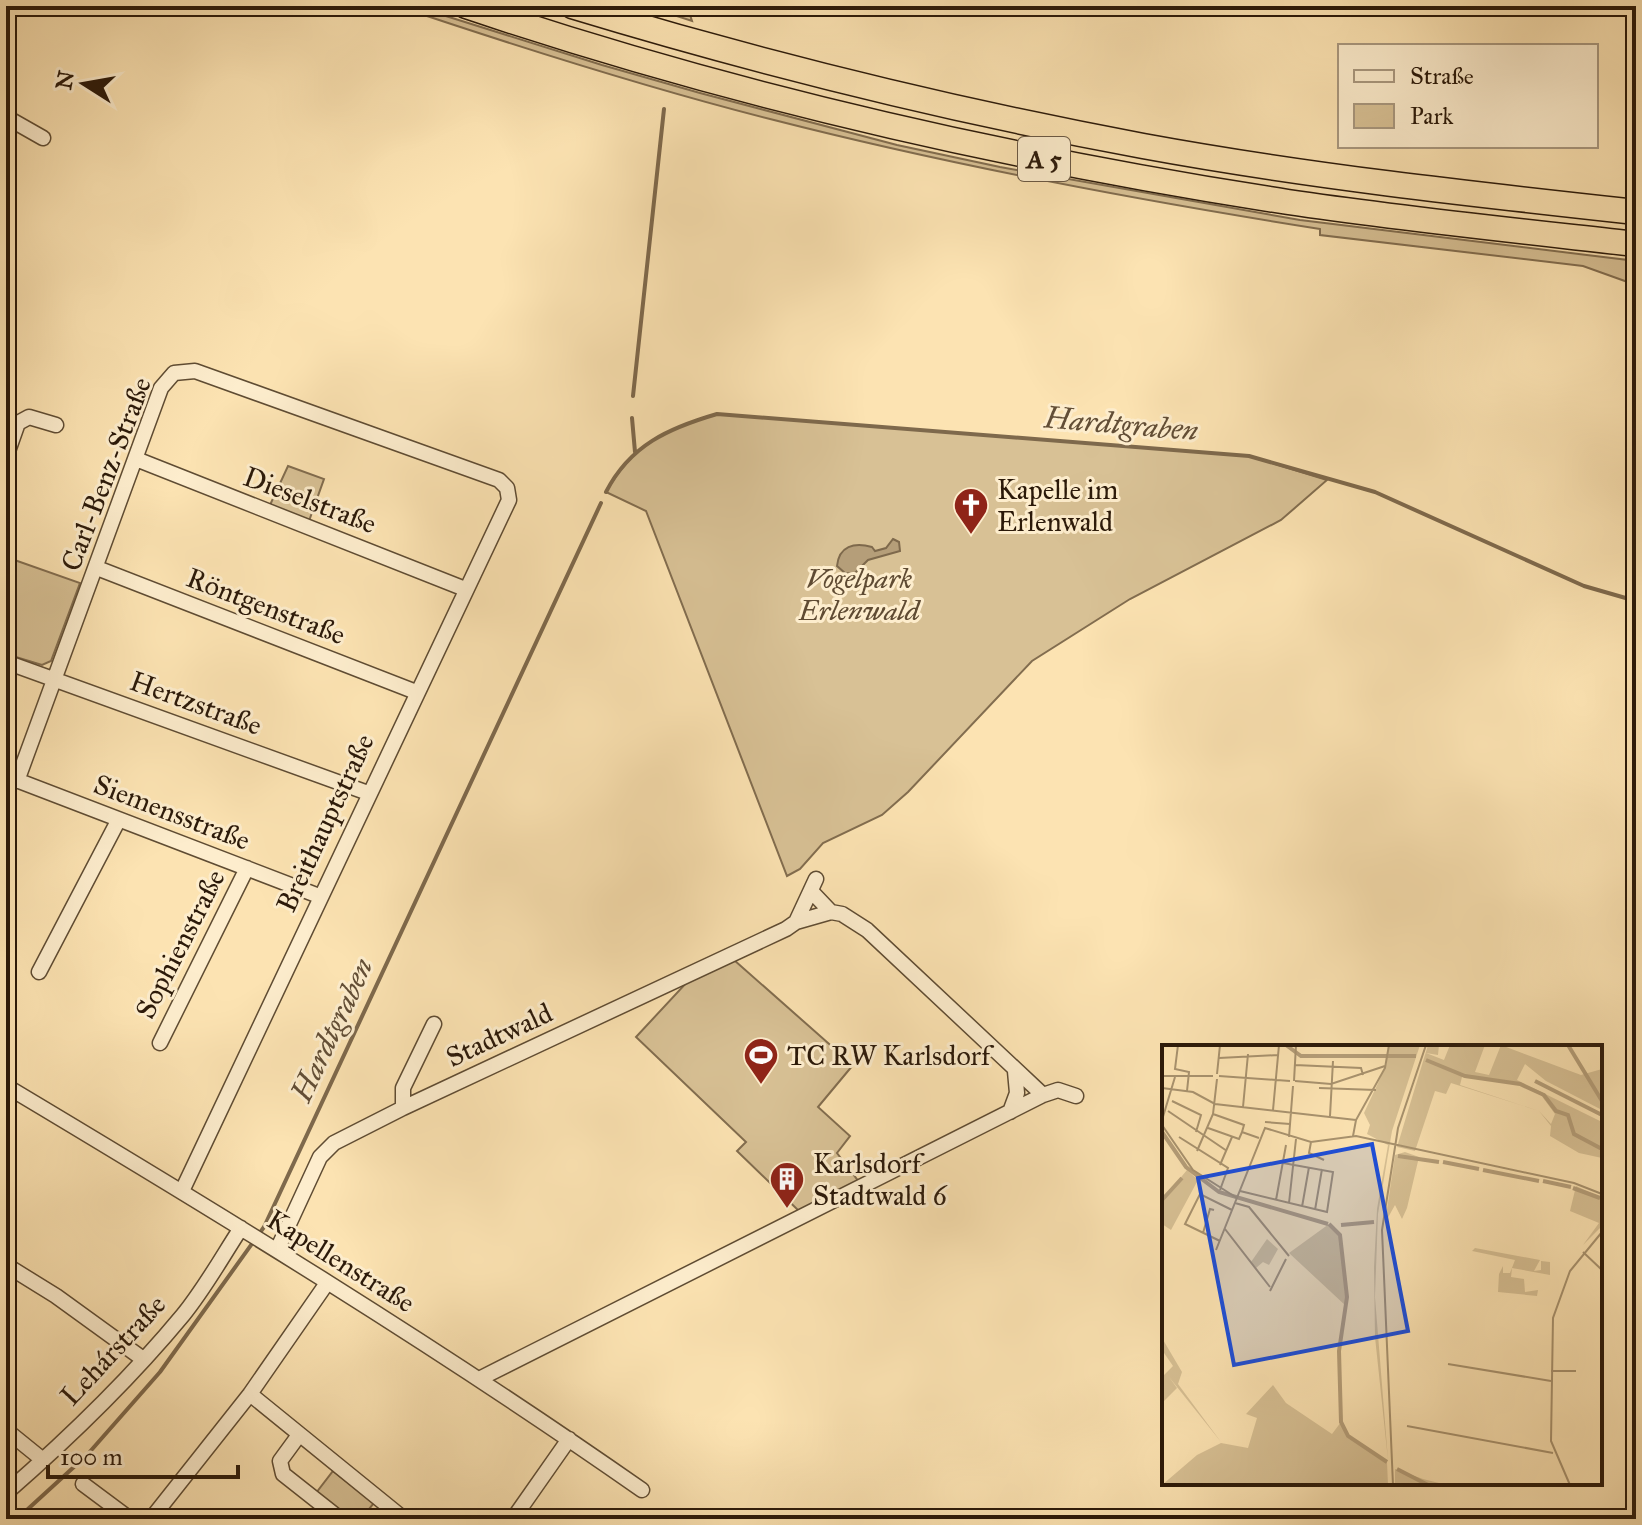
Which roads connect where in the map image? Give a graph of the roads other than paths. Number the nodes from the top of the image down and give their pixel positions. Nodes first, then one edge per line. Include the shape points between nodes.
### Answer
1 (466, 6) edge
2 (572, 6) edge
3 (6, 117) edge
4 (43, 138) dead end
5 (1636, 212) edge
6 (1636, 244) edge
7 (56, 425) dead end
8 (6, 457) edge
9 (136, 459) junction
10 (499, 480) joint
11 (97, 568) junction
12 (465, 589) junction
13 (6, 662) edge
14 (55, 680) junction
15 (416, 692) junction
16 (12, 779) edge
17 (368, 793) junction
18 (118, 821) junction
19 (247, 868) junction
20 (319, 896) junction
21 (831, 912) junction
22 (796, 922) junction
23 (39, 972) dead end
24 (434, 1024) dead end
25 (160, 1043) dead end
26 (1015, 1071) junction
27 (6, 1086) edge
28 (1043, 1095) junction
29 (1076, 1096) dead end
30 (403, 1108) junction
31 (1010, 1112) junction
32 (182, 1191) junction
33 (243, 1229) junction
34 (271, 1246) junction
35 (6, 1265) edge
36 (327, 1283) junction
37 (143, 1359) junction
38 (479, 1379) junction
39 (250, 1394) junction
40 (6, 1430) edge
41 (299, 1435) junction
42 (569, 1439) junction
43 (43, 1460) junction
44 (83, 1484) dead end
45 (642, 1490) dead end
46 (6, 1493) edge
47 (130, 1519) edge
48 (151, 1519) edge
49 (340, 1519) edge
50 (404, 1519) edge
51 (513, 1519) edge

1 - 6 highway, A 5 via 739,87 1025,155 1302,204
2 - 5 highway, A 5 via 857,86 1145,146 1363,181
3 - 4 street
7 - 8 street via 29,417 18,423
9 - 10 street, Carl-Benz-Straße via 161,388 174,373 195,371
9 - 11 street, Carl-Benz-Straße
9 - 12 street, Dieselstraße
10 - 12 street, Breithauptstraße via 509,500
11 - 14 street, Carl-Benz-Straße
11 - 15 street, Röntgenstraße
12 - 15 street, Breithauptstraße
13 - 14 street, Hertzstraße
14 - 16 street, Carl-Benz-Straße
14 - 17 street, Hertzstraße
15 - 17 street, Breithauptstraße
16 - 18 street, Siemensstraße
17 - 20 street, Breithauptstraße
18 - 19 street, Siemensstraße
18 - 23 street
19 - 20 street, Siemensstraße
19 - 25 street, Sophienstraße
20 - 32 street, Breithauptstraße
21 - 22 street, Stadtwald
21 - 22 street via 814,885
21 - 26 street via 867,930
22 - 30 street, Stadtwald
24 - 30 street via 403,1088
26 - 28 street
26 - 31 street via 1017,1093
27 - 32 street, Kapellenstraße
28 - 29 street via 1058,1090
28 - 31 street
30 - 34 street, Stadtwald via 352,1132 320,1157
31 - 38 street
32 - 33 street, Kapellenstraße
33 - 34 street, Kapellenstraße
33 - 37 street, Lehárstraße via 184,1314
34 - 36 street, Kapellenstraße
35 - 37 street
36 - 38 street, Kapellenstraße
36 - 39 street
37 - 43 street, Lehárstraße
38 - 42 street, Kapellenstraße
39 - 41 street
39 - 48 street
40 - 43 street
41 - 49 street via 280,1461 283,1474
41 - 50 street
42 - 45 street, Kapellenstraße
42 - 51 street
43 - 46 street, Lehárstraße
44 - 47 street

